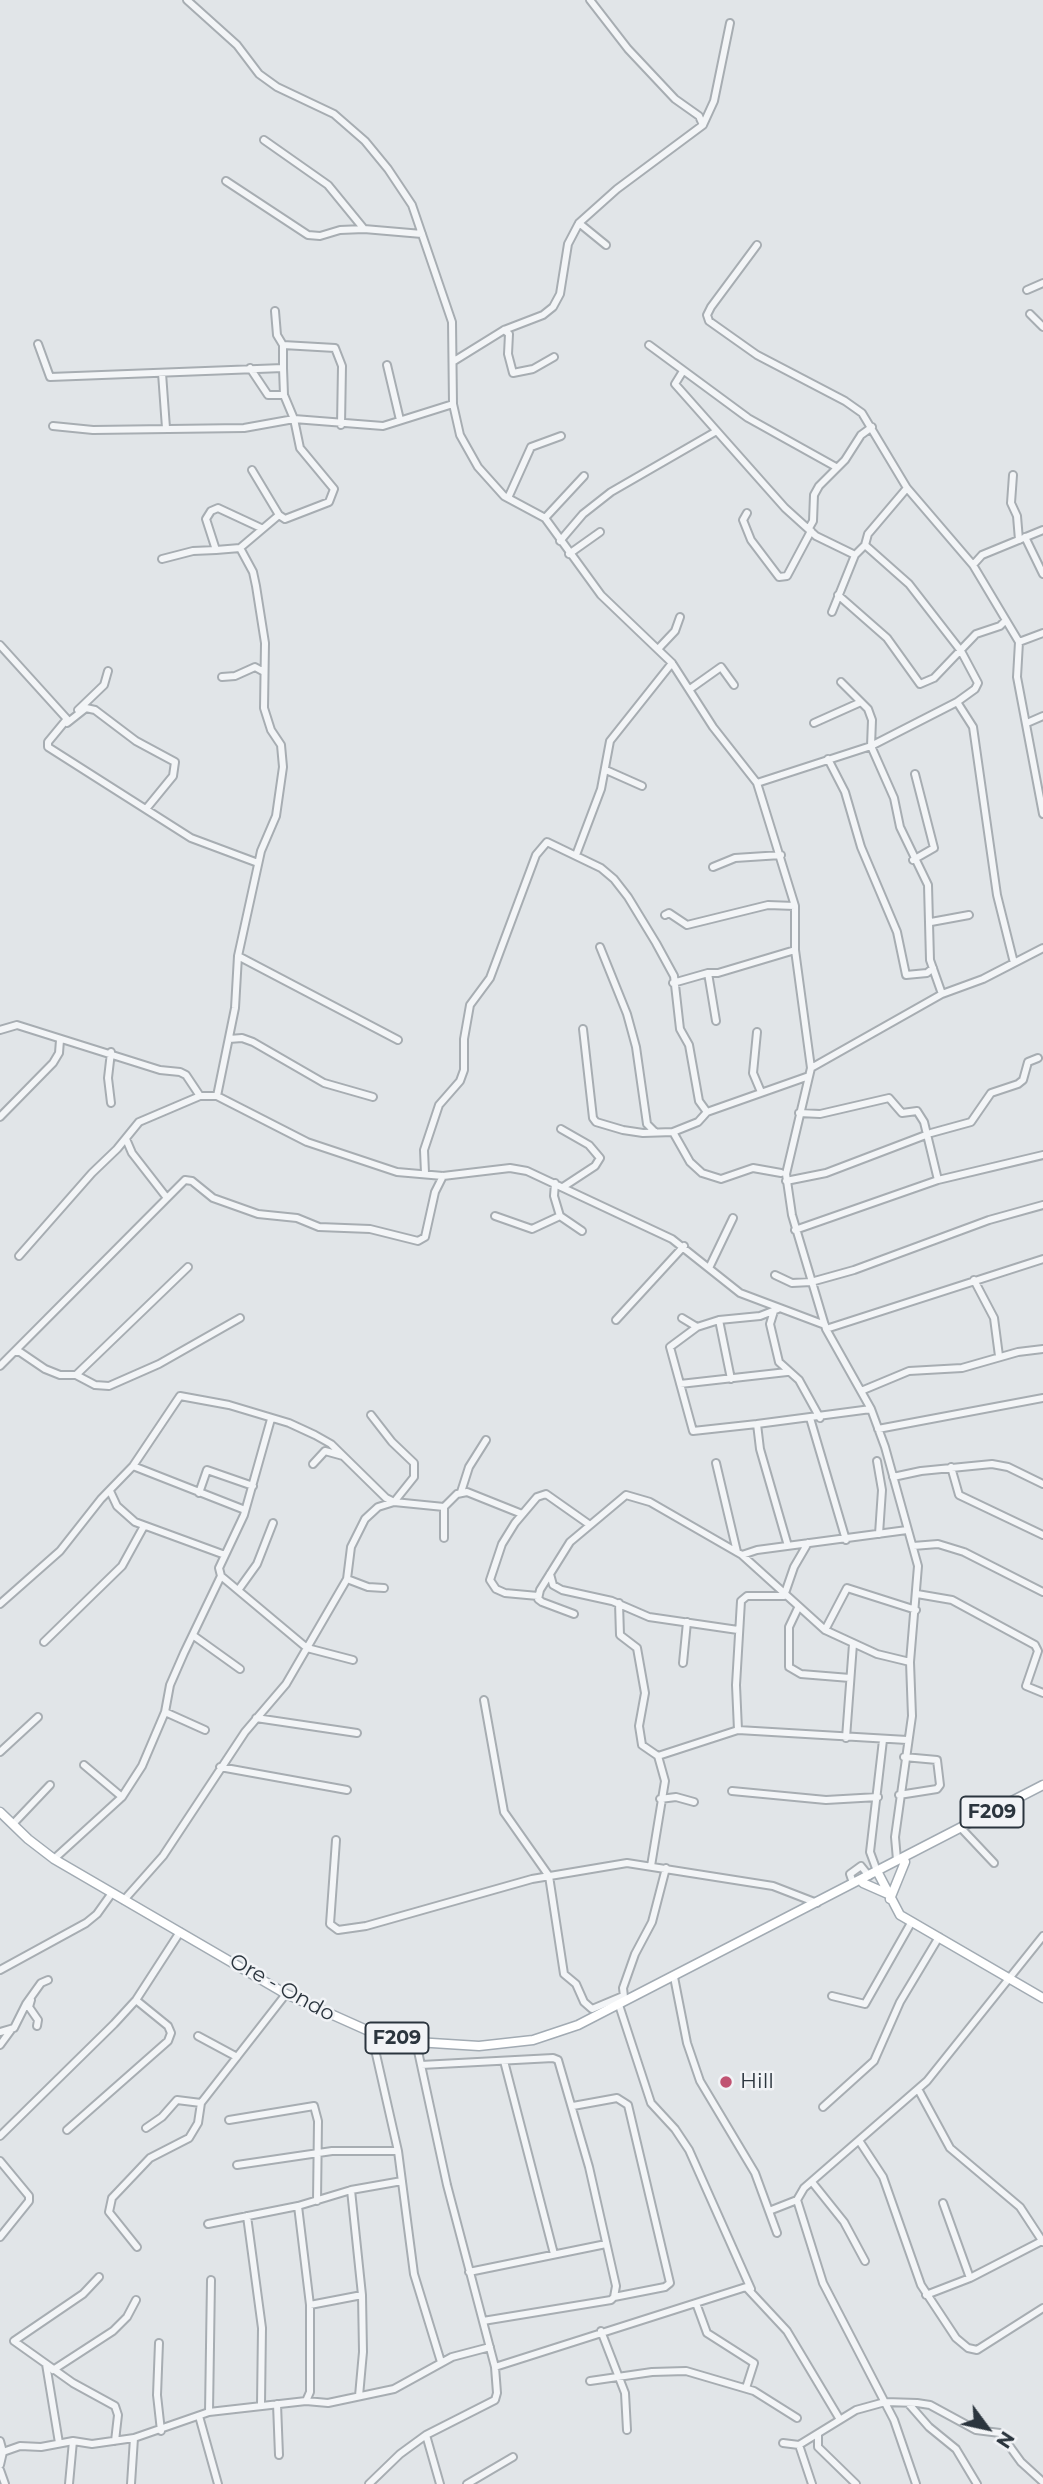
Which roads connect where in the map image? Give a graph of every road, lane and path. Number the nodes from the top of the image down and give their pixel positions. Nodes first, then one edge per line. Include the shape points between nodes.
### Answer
1 (187, 0) edge
2 (590, 0) edge
3 (730, 23) dead end
4 (703, 125) junction
5 (264, 140) dead end
6 (226, 181) dead end
7 (579, 223) junction
8 (364, 229) junction
9 (422, 234) junction
10 (606, 245) dead end
11 (757, 245) dead end
12 (1043, 283) edge
13 (1027, 290) dead end
14 (275, 311) dead end
15 (1030, 314) dead end
16 (1043, 327) edge
17 (504, 330) junction
18 (38, 344) dead end
19 (283, 345) junction
20 (649, 345) dead end
21 (554, 357) dead end
22 (454, 361) junction
23 (387, 365) dead end
24 (250, 368) junction
25 (283, 368) junction
26 (683, 371) junction
27 (162, 373) junction
28 (284, 395) junction
29 (453, 404) junction
30 (294, 419) junction
31 (400, 420) junction
32 (341, 425) junction
33 (53, 426) dead end
34 (872, 427) junction
35 (166, 428) junction
36 (715, 432) junction
37 (561, 436) dead end
38 (836, 467) junction
39 (252, 470) dead end
40 (1013, 475) dead end
41 (584, 476) dead end
42 (907, 488) junction
43 (508, 498) junction
44 (747, 513) dead end
45 (279, 515) junction
46 (545, 518) junction
47 (261, 528) junction
48 (810, 530) junction
49 (1043, 530) edge
50 (600, 532) dead end
51 (1022, 538) junction
52 (560, 541) junction
53 (865, 545) junction
54 (240, 548) junction
55 (216, 550) junction
56 (569, 555) junction
57 (855, 555) junction
58 (162, 559) dead end
59 (973, 565) junction
60 (1043, 574) edge
61 (838, 595) junction
62 (832, 611) dead end
63 (680, 617) dead end
64 (1005, 621) junction
65 (1043, 633) edge
66 (1018, 642) junction
67 (0, 645) edge
68 (658, 649) junction
69 (961, 651) junction
70 (672, 663) junction
71 (108, 671) dead end
72 (264, 672) junction
73 (222, 677) dead end
74 (841, 681) dead end
75 (734, 685) dead end
76 (690, 689) junction
77 (861, 702) junction
78 (957, 702) junction
79 (1043, 716) edge
80 (67, 721) junction
81 (814, 723) dead end
82 (1027, 723) junction
83 (872, 746) junction
84 (828, 760) junction
85 (606, 770) junction
86 (915, 774) dead end
87 (757, 783) junction
88 (642, 786) dead end
89 (1042, 801) edge
90 (146, 809) junction
91 (1043, 814) edge
92 (576, 855) junction
93 (782, 855) junction
94 (913, 860) junction
95 (258, 863) junction
96 (713, 867) dead end
97 (795, 906) junction
98 (665, 915) dead end
99 (969, 915) dead end
100 (931, 922) junction
101 (600, 947) dead end
102 (1043, 948) edge
103 (795, 950) junction
104 (238, 956) junction
105 (1014, 963) junction
106 (933, 968) junction
107 (708, 973) junction
108 (673, 983) junction
109 (942, 994) junction
110 (716, 1021) dead end
111 (583, 1028) dead end
112 (0, 1030) edge
113 (757, 1032) dead end
114 (229, 1039) junction
115 (60, 1040) junction
116 (398, 1040) dead end
117 (111, 1052) junction
118 (1038, 1058) dead end
119 (811, 1068) junction
120 (808, 1076) junction
121 (761, 1092) junction
122 (200, 1096) junction
123 (217, 1096) junction
124 (373, 1097) dead end
125 (111, 1103) dead end
126 (707, 1112) junction
127 (799, 1114) junction
128 (0, 1117) edge
129 (561, 1129) dead end
130 (656, 1132) junction
131 (673, 1132) junction
132 (925, 1136) junction
133 (126, 1139) junction
134 (1043, 1156) edge
135 (425, 1173) junction
136 (781, 1173) dead end
137 (443, 1176) junction
138 (938, 1180) junction
139 (786, 1181) junction
140 (555, 1183) junction
141 (563, 1187) junction
142 (167, 1198) junction
143 (1043, 1205) edge
144 (495, 1216) dead end
145 (560, 1216) junction
146 (733, 1218) dead end
147 (795, 1230) junction
148 (582, 1231) dead end
149 (684, 1246) junction
150 (19, 1256) dead end
151 (1043, 1259) edge
152 (188, 1267) dead end
153 (709, 1268) junction
154 (775, 1275) dead end
155 (974, 1280) junction
156 (811, 1282) junction
157 (778, 1309) junction
158 (240, 1318) dead end
159 (682, 1318) dead end
160 (616, 1320) dead end
161 (719, 1320) junction
162 (697, 1327) junction
163 (825, 1327) junction
164 (1043, 1349) edge
165 (14, 1352) junction
166 (999, 1356) junction
167 (0, 1366) edge
168 (787, 1371) junction
169 (76, 1376) junction
170 (731, 1379) junction
171 (680, 1384) junction
172 (861, 1391) junction
173 (1043, 1398) edge
174 (871, 1409) junction
175 (371, 1415) dead end
176 (810, 1418) junction
177 (820, 1418) junction
178 (271, 1419) junction
179 (757, 1424) junction
180 (878, 1429) junction
181 (486, 1440) dead end
182 (345, 1457) junction
183 (877, 1461) dead end
184 (716, 1463) dead end
185 (313, 1464) dead end
186 (133, 1466) junction
187 (951, 1467) junction
188 (893, 1477) junction
189 (1043, 1484) edge
190 (253, 1486) junction
191 (110, 1491) junction
192 (379, 1491) junction
193 (461, 1492) junction
194 (199, 1493) junction
195 (394, 1502) junction
196 (378, 1507) junction
197 (444, 1507) junction
198 (245, 1510) junction
199 (522, 1514) junction
200 (273, 1523) dead end
201 (590, 1525) junction
202 (144, 1526) junction
203 (906, 1530) junction
204 (879, 1534) junction
205 (1043, 1535) edge
206 (444, 1538) dead end
207 (846, 1540) junction
208 (808, 1543) junction
209 (788, 1546) junction
210 (912, 1546) junction
211 (739, 1553) junction
212 (225, 1555) junction
213 (550, 1573) junction
214 (221, 1576) junction
215 (347, 1579) junction
216 (384, 1588) dead end
217 (239, 1589) junction
218 (1043, 1592) edge
219 (917, 1594) junction
220 (538, 1596) junction
221 (784, 1596) junction
222 (619, 1603) junction
223 (0, 1604) edge
224 (798, 1608) junction
225 (916, 1610) junction
226 (574, 1614) dead end
227 (687, 1622) junction
228 (738, 1630) junction
229 (825, 1630) junction
230 (194, 1636) junction
231 (44, 1642) dead end
232 (853, 1644) junction
233 (307, 1648) junction
234 (353, 1660) dead end
235 (910, 1662) junction
236 (683, 1663) dead end
237 (240, 1669) dead end
238 (850, 1678) junction
239 (1043, 1693) edge
240 (484, 1700) dead end
241 (165, 1712) junction
242 (38, 1717) dead end
243 (256, 1718) junction
244 (205, 1730) dead end
245 (738, 1730) junction
246 (357, 1733) dead end
247 (846, 1738) junction
248 (883, 1740) junction
249 (907, 1740) junction
250 (0, 1752) edge
251 (657, 1756) junction
252 (904, 1757) junction
253 (85, 1765) dead end
254 (220, 1768) junction
255 (50, 1785) dead end
256 (1043, 1786) edge
257 (346, 1790) dead end
258 (732, 1791) dead end
259 (899, 1795) junction
260 (122, 1797) junction
261 (878, 1797) junction
262 (660, 1799) junction
263 (694, 1802) dead end
264 (0, 1812) edge
265 (13, 1825) junction
266 (961, 1828) junction
267 (336, 1840) dead end
268 (54, 1858) junction
269 (901, 1861) junction
270 (994, 1863) dead end
271 (651, 1866) junction
272 (666, 1868) junction
273 (872, 1876) junction
274 (549, 1877) junction
275 (112, 1893) junction
276 (889, 1896) junction
277 (124, 1900) junction
278 (820, 1901) junction
279 (911, 1923) junction
280 (180, 1932) junction
281 (1043, 1936) edge
282 (939, 1937) junction
283 (0, 1970) edge
284 (674, 1977) junction
285 (1010, 1979) junction
286 (48, 1980) dead end
287 (286, 1994) junction
288 (832, 1996) dead end
289 (32, 1998) junction
290 (1043, 1998) edge
291 (136, 2000) junction
292 (622, 2001) junction
293 (37, 2026) dead end
294 (10, 2030) junction
295 (0, 2032) edge
296 (371, 2032) junction
297 (198, 2036) dead end
298 (416, 2042) junction
299 (0, 2045) edge
300 (237, 2057) junction
301 (504, 2061) junction
302 (421, 2065) junction
303 (919, 2089) junction
304 (201, 2103) junction
305 (573, 2106) junction
306 (823, 2106) dead end
307 (0, 2120) edge
308 (229, 2120) dead end
309 (10, 2123) junction
310 (146, 2128) dead end
311 (66, 2130) dead end
312 (0, 2136) edge
313 (860, 2142) junction
314 (398, 2151) junction
315 (317, 2155) junction
316 (0, 2161) edge
317 (237, 2165) dead end
318 (402, 2181) junction
319 (812, 2182) junction
320 (351, 2190) junction
321 (797, 2200) junction
322 (317, 2201) junction
323 (943, 2203) dead end
324 (298, 2206) junction
325 (769, 2211) junction
326 (247, 2216) junction
327 (208, 2224) dead end
328 (777, 2233) dead end
329 (0, 2237) edge
330 (1043, 2241) edge
331 (606, 2244) junction
332 (137, 2247) dead end
333 (554, 2254) junction
334 (865, 2261) dead end
335 (469, 2272) junction
336 (99, 2277) dead end
337 (970, 2278) junction
338 (211, 2280) dead end
339 (751, 2290) junction
340 (362, 2295) junction
341 (926, 2295) junction
342 (614, 2297) junction
343 (136, 2300) dead end
344 (696, 2303) junction
345 (310, 2305) junction
346 (1043, 2308) edge
347 (483, 2321) junction
348 (601, 2331) junction
349 (159, 2343) dead end
350 (490, 2347) junction
351 (441, 2362) junction
352 (46, 2364) junction
353 (495, 2367) junction
354 (53, 2370) junction
355 (620, 2375) junction
356 (590, 2381) dead end
357 (746, 2388) junction
358 (359, 2396) junction
359 (306, 2401) junction
360 (885, 2402) junction
361 (908, 2403) junction
362 (261, 2404) junction
363 (276, 2404) junction
364 (209, 2412) junction
365 (199, 2416) junction
366 (797, 2418) dead end
367 (839, 2418) junction
368 (627, 2430) dead end
369 (161, 2431) junction
370 (818, 2434) junction
371 (426, 2435) junction
372 (134, 2438) junction
373 (0, 2441) edge
374 (73, 2441) junction
375 (115, 2441) junction
376 (59, 2443) junction
377 (783, 2443) dead end
378 (799, 2445) junction
379 (2, 2452) junction
380 (279, 2455) dead end
381 (513, 2456) dead end
382 (0, 2467) edge
383 (1043, 2482) edge
384 (5, 2484) edge
385 (69, 2484) edge
386 (131, 2484) edge
387 (218, 2484) edge
388 (369, 2484) edge
389 (440, 2484) edge
390 (467, 2484) edge
391 (812, 2484) edge
392 (856, 2484) edge
393 (916, 2484) edge
394 (977, 2484) edge

1 - 9 street via 237,45 268,82 321,106 365,141 408,197
2 - 4 street via 628,48
3 - 4 street via 714,101
4 - 7 street
5 - 8 street via 328,185
6 - 8 street via 309,235
7 - 10 street
7 - 17 street via 568,244 560,294 553,307
8 - 9 street
9 - 22 street via 452,322
11 - 34 street via 711,307 709,321 757,355 845,401
12 - 13 street
14 - 19 street via 277,335
15 - 16 street
17 - 21 street via 509,334 513,373 533,369
17 - 22 street
18 - 27 street via 50,377
19 - 25 street
19 - 32 street via 335,348 342,366
20 - 26 street
22 - 29 street
23 - 31 street
24 - 25 street
24 - 27 street
24 - 28 street via 268,395
25 - 28 street
26 - 36 street via 675,384
26 - 38 street via 748,418
27 - 35 street
28 - 30 street
29 - 31 street
29 - 43 street via 460,435 478,467 492,487
30 - 32 street
30 - 35 street via 244,428
30 - 45 street via 300,448 334,494 329,502 285,519
31 - 32 street via 383,426
33 - 35 street
34 - 38 street
34 - 42 street
36 - 48 street
36 - 52 street via 611,492 583,514
37 - 43 street via 531,447
38 - 48 street via 814,495
39 - 45 street
40 - 51 street via 1011,503
41 - 46 street
42 - 53 street via 868,534
42 - 59 street
43 - 46 street
44 - 48 street via 743,520 751,540 779,577 787,576
45 - 47 street
46 - 52 street
47 - 54 street
47 - 55 street via 218,508 211,511 206,519
48 - 57 street
49 - 51 street
50 - 56 street
51 - 59 street via 982,555
51 - 60 street
52 - 56 street
53 - 57 street
53 - 69 street via 908,584
54 - 55 street
54 - 72 street via 256,586 264,633
55 - 58 street
56 - 68 street via 601,595
57 - 61 street
59 - 64 street
61 - 62 street
61 - 69 street via 887,638 920,684 934,678
63 - 68 street via 675,631
64 - 66 street
64 - 69 street via 976,634
65 - 66 street
66 - 82 street via 1017,677
67 - 80 street
68 - 70 street
69 - 78 street via 978,683
70 - 76 street
70 - 85 street via 610,741
71 - 80 street via 104,685
72 - 73 street via 255,667
72 - 95 street via 264,708 281,745 283,767 276,816
74 - 77 street
75 - 76 street via 721,667
76 - 87 street
77 - 81 street
77 - 83 street via 872,720
78 - 83 street
78 - 105 street via 972,727 999,902
79 - 82 street
80 - 90 street via 48,747
80 - 90 street via 86,709 95,710 136,741 175,762 173,776
82 - 89 street
83 - 84 street
83 - 94 street
84 - 87 street
84 - 106 street via 845,792 861,847 897,932 906,975
85 - 88 street
85 - 92 street
86 - 94 street via 934,848
87 - 93 street
89 - 91 street
90 - 95 street via 191,838
92 - 108 street via 601,868 628,897 674,976
92 - 135 street via 547,842 536,855 490,978 470,1005 464,1070 436,1113 424,1150
93 - 96 street via 735,859
93 - 97 street
94 - 100 street via 929,888
95 - 104 street
97 - 98 street via 768,905 687,925
97 - 103 street
99 - 100 street
100 - 106 street
101 - 130 street via 627,1014 647,1124
102 - 105 street
103 - 107 street via 718,974
103 - 119 street
104 - 114 street
104 - 116 street
105 - 109 street
106 - 109 street
107 - 108 street
107 - 110 street
108 - 126 street via 695,1088
109 - 119 street
111 - 130 street via 596,1122 634,1132
112 - 115 street via 13,1024
113 - 121 street via 753,1073
114 - 123 street
114 - 124 street via 253,1042 324,1083
115 - 117 street
115 - 128 street via 52,1063
117 - 122 street via 160,1070 180,1072
117 - 125 street
118 - 132 street via 1028,1062 1018,1084 991,1093 971,1122
119 - 120 street
120 - 121 street
120 - 127 street
121 - 126 street
122 - 123 street
122 - 133 street via 139,1122
123 - 135 street via 307,1142 397,1172
126 - 131 street via 698,1122
127 - 132 street via 820,1114 889,1098 902,1113 920,1113
127 - 139 street
129 - 141 street via 589,1144 600,1158
130 - 131 street
131 - 136 street via 702,1173 721,1179 753,1168
132 - 138 street
132 - 139 street via 826,1173
133 - 142 street
133 - 150 street
134 - 138 street
135 - 137 street
137 - 140 street via 517,1168
137 - 142 street via 426,1233 418,1241 370,1229 319,1227 297,1218 258,1214 213,1198 189,1180
138 - 147 street
139 - 147 street
140 - 141 street
140 - 145 street
141 - 149 street
142 - 165 street
143 - 156 street
144 - 145 street via 532,1229
145 - 148 street
146 - 153 street
147 - 156 street
149 - 153 street
149 - 160 street
151 - 155 street
152 - 169 street
153 - 157 street via 740,1293
154 - 156 street via 792,1283
155 - 163 street
155 - 166 street via 993,1318
156 - 163 street
157 - 161 street via 760,1316
157 - 163 street
157 - 168 street via 770,1324 779,1362
158 - 169 street via 159,1364 108,1386
159 - 162 street
161 - 162 street
161 - 170 street
162 - 171 street via 670,1346
163 - 172 street
164 - 166 street
165 - 167 street
165 - 169 street via 60,1375
166 - 172 street via 961,1368 909,1371
168 - 170 street
168 - 177 street via 799,1380
170 - 171 street
171 - 179 street via 696,1432
172 - 174 street
173 - 180 street
174 - 177 street
174 - 180 street
175 - 195 street via 414,1463 414,1477
176 - 177 street
176 - 179 street
176 - 207 street
178 - 182 street via 315,1435
178 - 186 street via 180,1396
178 - 190 street
179 - 209 street
180 - 188 street
181 - 193 street via 469,1467
182 - 185 street via 326,1451
182 - 192 street
183 - 204 street via 882,1490
184 - 211 street
186 - 191 street
186 - 194 street
187 - 188 street
187 - 189 street via 992,1464
187 - 205 street via 959,1496
188 - 203 street
190 - 194 street via 207,1470
190 - 198 street
191 - 202 street via 125,1515
191 - 223 street via 53,1559
192 - 195 street
192 - 196 street
193 - 197 street
193 - 199 street
194 - 198 street
195 - 196 street
195 - 197 street
196 - 215 street via 355,1536
197 - 206 street
198 - 212 street
199 - 201 street via 546,1494
199 - 220 street via 502,1544 490,1580 505,1593
200 - 217 street via 257,1564
201 - 211 street via 619,1498 634,1496
201 - 213 street via 570,1542
202 - 212 street
202 - 231 street via 122,1566
203 - 204 street
203 - 210 street
204 - 207 street
207 - 208 street
208 - 209 street
208 - 221 street
209 - 211 street
210 - 218 street via 938,1544 964,1552
210 - 219 street via 918,1566
211 - 221 street
212 - 214 street
213 - 220 street
213 - 222 street via 553,1585 562,1590
214 - 217 street
214 - 230 street
215 - 216 street
215 - 233 street
217 - 233 street
219 - 225 street
219 - 239 street via 959,1603 1035,1646 1038,1651 1026,1686
220 - 226 street via 542,1602
221 - 224 street
221 - 228 street via 743,1597
222 - 227 street via 649,1617
222 - 251 street via 620,1635 637,1648 645,1693 639,1726 642,1745
224 - 229 street
224 - 238 street via 789,1628 789,1667 801,1674
225 - 229 street via 847,1588
225 - 235 street
227 - 228 street
227 - 236 street
228 - 245 street
229 - 232 street
230 - 237 street
230 - 241 street via 170,1685
232 - 235 street
232 - 238 street
233 - 234 street
233 - 243 street via 286,1684
235 - 249 street via 912,1716
238 - 247 street
240 - 274 street via 504,1812
241 - 244 street
241 - 260 street via 142,1766
242 - 250 street
243 - 246 street
243 - 254 street
245 - 247 street
245 - 251 street
247 - 248 street
248 - 249 street
248 - 261 street
249 - 252 street
251 - 262 street via 665,1781
252 - 259 street
252 - 259 street via 937,1760 940,1785
253 - 260 street
254 - 257 street
254 - 277 street via 163,1856
255 - 265 street
256 - 266 main road, F209
258 - 261 street via 826,1800
259 - 269 street via 894,1846
260 - 268 street
261 - 273 street via 870,1852
262 - 263 street
262 - 271 street
264 - 265 main road, Ore - Ondo / F209
265 - 268 main road, Ore - Ondo / F209
266 - 269 main road, F209
266 - 270 street
267 - 274 street via 329,1915 333,1929 366,1926
268 - 275 main road, Ore - Ondo / F209
269 - 273 main road, F209
269 - 276 main road
271 - 272 street
271 - 274 street via 627,1863
272 - 278 street via 773,1886
272 - 292 street via 652,1922 635,1954
273 - 276 main road
273 - 276 main road
273 - 278 main road, F209
273 - 278 main road, F209
274 - 292 street via 564,1974 592,2009
275 - 277 main road, Ore - Ondo / F209
275 - 283 street via 86,1923
276 - 279 main road
277 - 280 main road, Ore - Ondo / F209
278 - 284 main road, Ore - Ondo / F209
279 - 282 main road
279 - 288 street via 865,2004
280 - 287 main road, Ore - Ondo / F209
280 - 291 street
281 - 285 street
282 - 285 main road
282 - 306 street via 900,2002 874,2061
284 - 292 main road, Ore - Ondo / F209
284 - 325 street via 699,2081 755,2173
285 - 290 main road
285 - 303 street
286 - 289 street
287 - 296 main road, Ore - Ondo / F209
287 - 300 street
289 - 293 street via 29,2007
289 - 294 street
291 - 309 street
291 - 311 street via 168,2026 168,2040
292 - 298 main road, Ore - Ondo / F209 via 578,2025 533,2040 479,2046
292 - 339 street via 651,2103 689,2150
294 - 295 street
294 - 299 street
296 - 298 main road, Ore - Ondo / F209
296 - 314 street
297 - 300 street
298 - 302 street
300 - 304 street
301 - 302 street
301 - 305 street via 558,2060
301 - 333 street
302 - 335 street
303 - 313 street
303 - 330 street via 950,2148 1020,2207
304 - 310 street via 177,2100
304 - 332 street via 198,2123 189,2138 150,2158 111,2198 109,2212
305 - 331 street
305 - 342 street via 617,2098 628,2105 670,2276 665,2287
307 - 309 street
308 - 315 street via 311,2104 318,2120
309 - 312 street
313 - 319 street
313 - 341 street via 883,2177
314 - 315 street
314 - 318 street
315 - 317 street
315 - 322 street
316 - 329 street via 29,2201
318 - 320 street
318 - 351 street via 414,2274
319 - 321 street
319 - 334 street via 844,2222
320 - 322 street
320 - 340 street
321 - 325 street
321 - 360 street via 828,2295
322 - 324 street
323 - 337 street
324 - 326 street
324 - 345 street
325 - 328 street
326 - 327 street
326 - 362 street via 262,2328
330 - 337 street
331 - 333 street
331 - 342 street via 616,2286
333 - 335 street
335 - 347 street
336 - 352 street via 83,2294 15,2339 15,2344
337 - 341 street
338 - 364 street
339 - 344 street via 746,2287
339 - 367 street via 787,2331
340 - 345 street
340 - 358 street
341 - 346 street via 956,2338 977,2350
342 - 347 street
343 - 354 street via 113,2331
344 - 348 street
344 - 357 street via 707,2333 754,2363
345 - 359 street via 310,2392
347 - 350 street
348 - 353 street
348 - 355 street
349 - 369 street
350 - 351 street
350 - 353 street
351 - 358 street via 394,2389
352 - 354 street
352 - 376 street
353 - 371 street via 495,2400
354 - 375 street via 115,2406
355 - 356 street
355 - 357 street via 686,2371
355 - 368 street
357 - 366 street
358 - 359 street via 328,2403
359 - 363 street
360 - 361 street
360 - 367 street
360 - 393 street
361 - 383 street via 930,2405 976,2430 1000,2433
361 - 394 street via 956,2449
362 - 363 street
362 - 364 street
363 - 380 street
364 - 365 street
365 - 369 street
365 - 387 street
367 - 370 street
369 - 372 street
370 - 378 street
370 - 392 street via 818,2447
371 - 388 street
371 - 389 street
372 - 375 street
372 - 386 street
373 - 379 street
374 - 375 street
374 - 376 street
374 - 385 street
376 - 379 street
377 - 378 street
378 - 391 street
379 - 382 street
381 - 390 street
382 - 384 street

